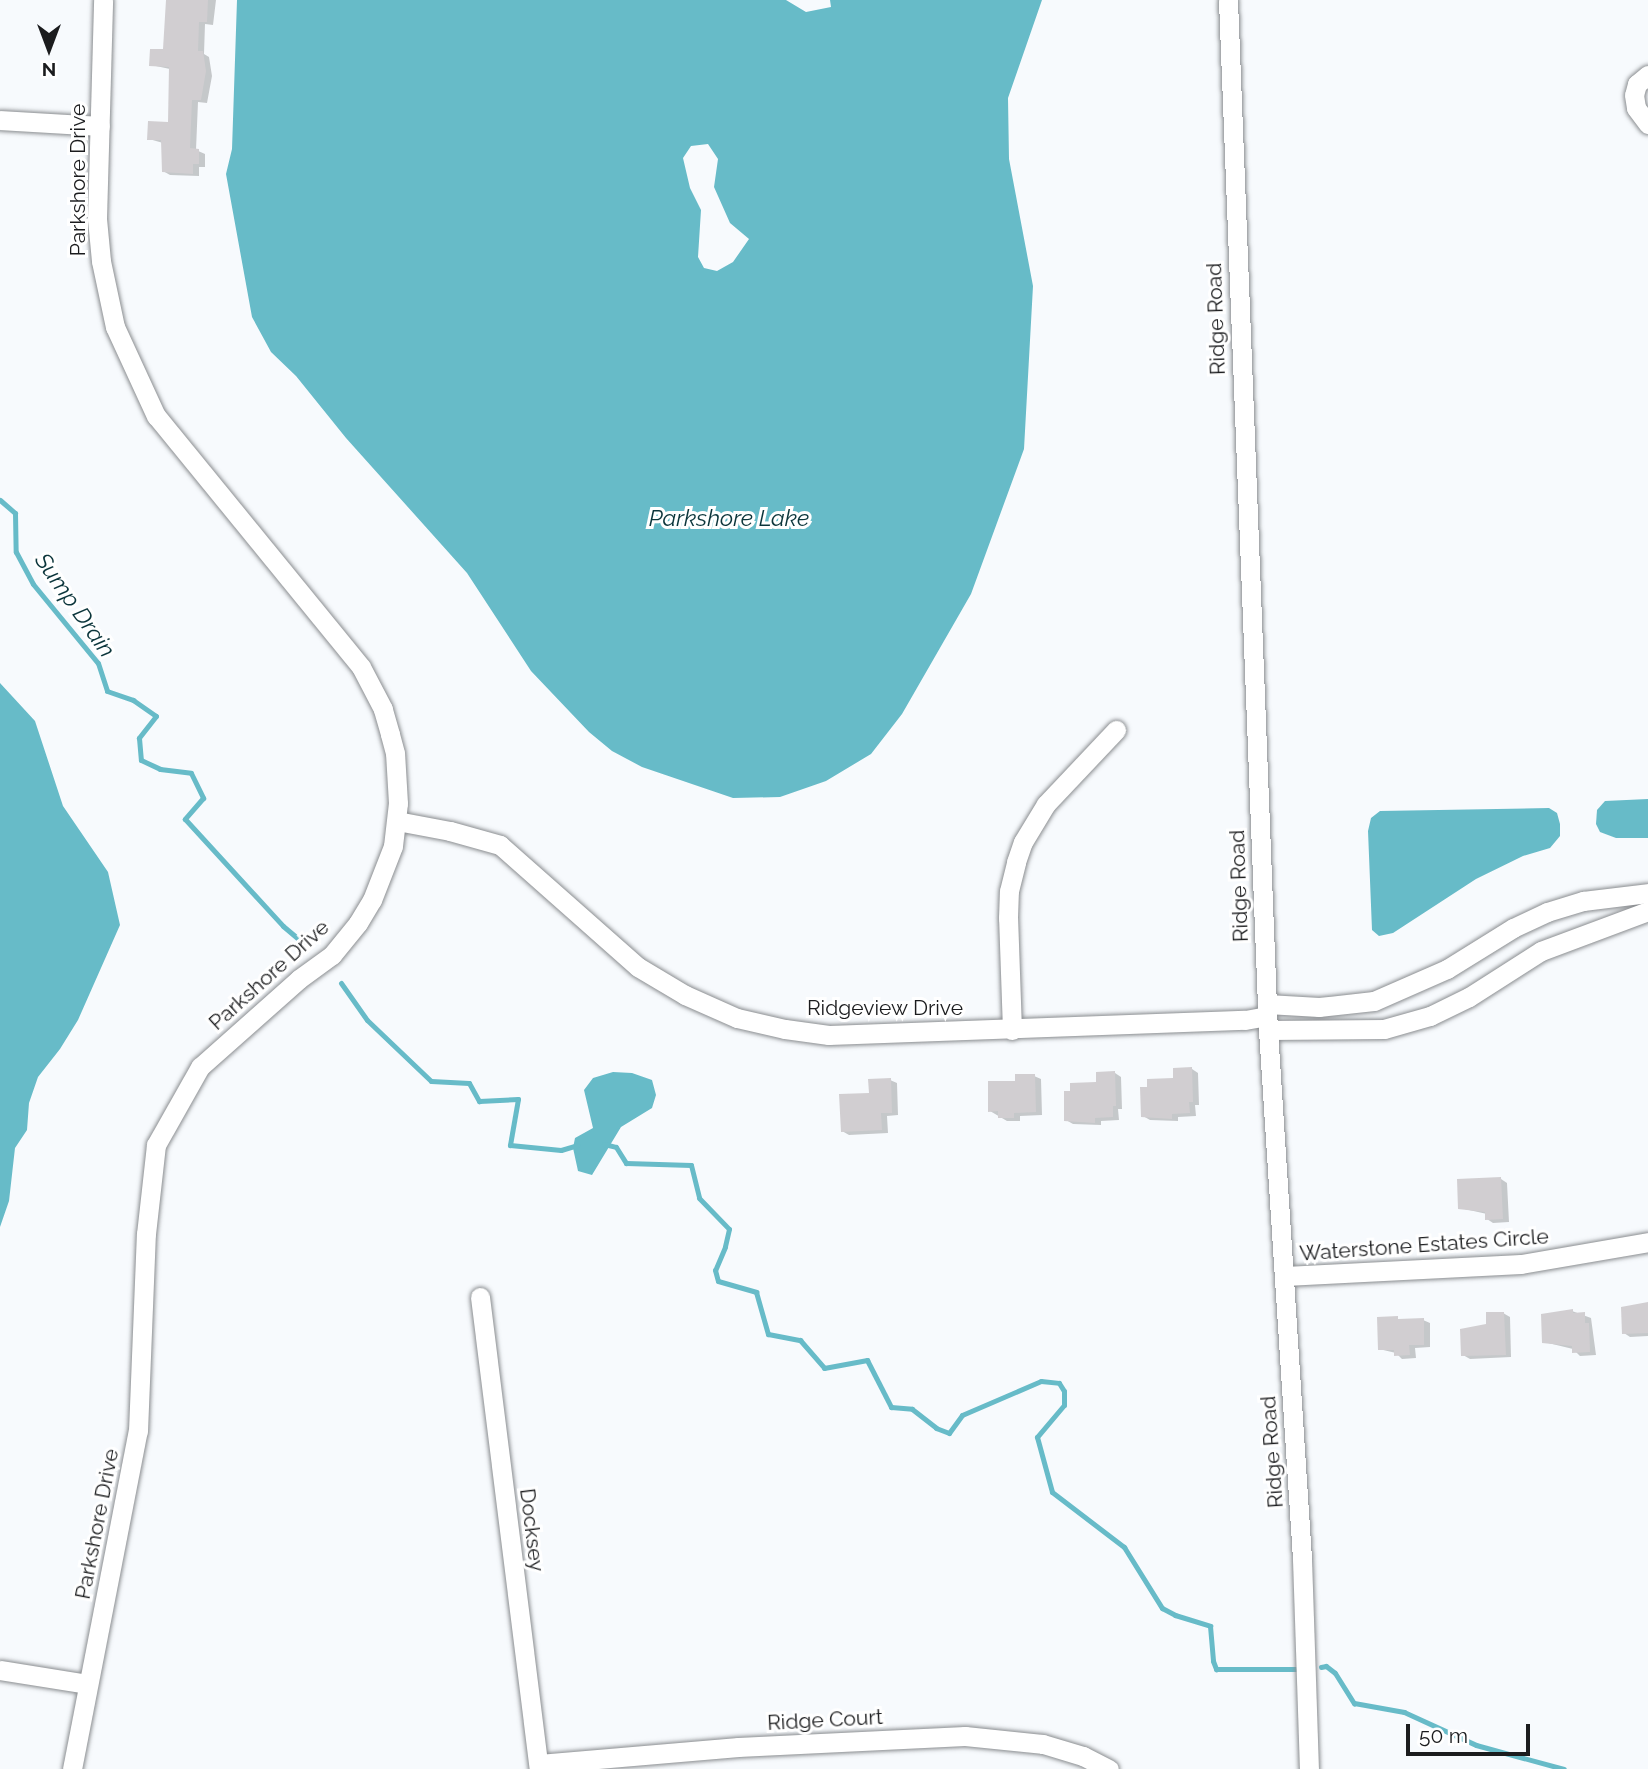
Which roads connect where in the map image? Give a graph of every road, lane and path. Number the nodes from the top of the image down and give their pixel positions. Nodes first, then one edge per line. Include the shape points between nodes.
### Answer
1 (103, 0) edge
2 (1228, 0) edge
3 (1648, 75) edge
4 (0, 120) edge
5 (1648, 124) edge
6 (100, 126) junction
7 (1116, 730) dead end
8 (397, 821) junction
9 (1648, 893) edge
10 (1648, 911) edge
11 (1497, 937) junction
12 (1513, 967) junction
13 (1267, 1016) junction
14 (1012, 1030) junction
15 (1648, 1242) edge
16 (1285, 1276) junction
17 (480, 1297) dead end
18 (0, 1670) edge
19 (87, 1684) junction
20 (539, 1767) edge
21 (72, 1769) edge
22 (1109, 1769) edge
23 (1309, 1769) edge

1 - 6 street, Parkshore Drive
2 - 13 street, Ridge Road
3 - 5 street via 1637,84 1634,95 1636,108
4 - 6 street
6 - 8 street, Parkshore Drive via 98,240 115,327 134,373 178,447 361,667 383,709 395,754
7 - 14 street via 1046,804 1023,842 1012,873 1008,918
8 - 14 street, Ridgeview Drive via 500,845 638,967 737,1018 830,1035
8 - 19 street, Parkshore Drive via 383,874 358,923 332,955 200,1067 156,1145 146,1234 138,1431
9 - 11 street via 1583,901 1547,912
10 - 12 street via 1541,951
11 - 12 street
11 - 13 street via 1447,969 1374,1001
12 - 13 street via 1430,1016 1384,1028
13 - 14 street, Ridgeview Drive
13 - 16 street, Ridge Road
15 - 16 street, Waterstone Estates Circle via 1521,1264
16 - 23 street, Ridge Road
17 - 20 street, Docksey
18 - 19 street
19 - 21 street, Parkshore Drive
20 - 22 street, Ridge Court via 738,1747 965,1736 1055,1747

